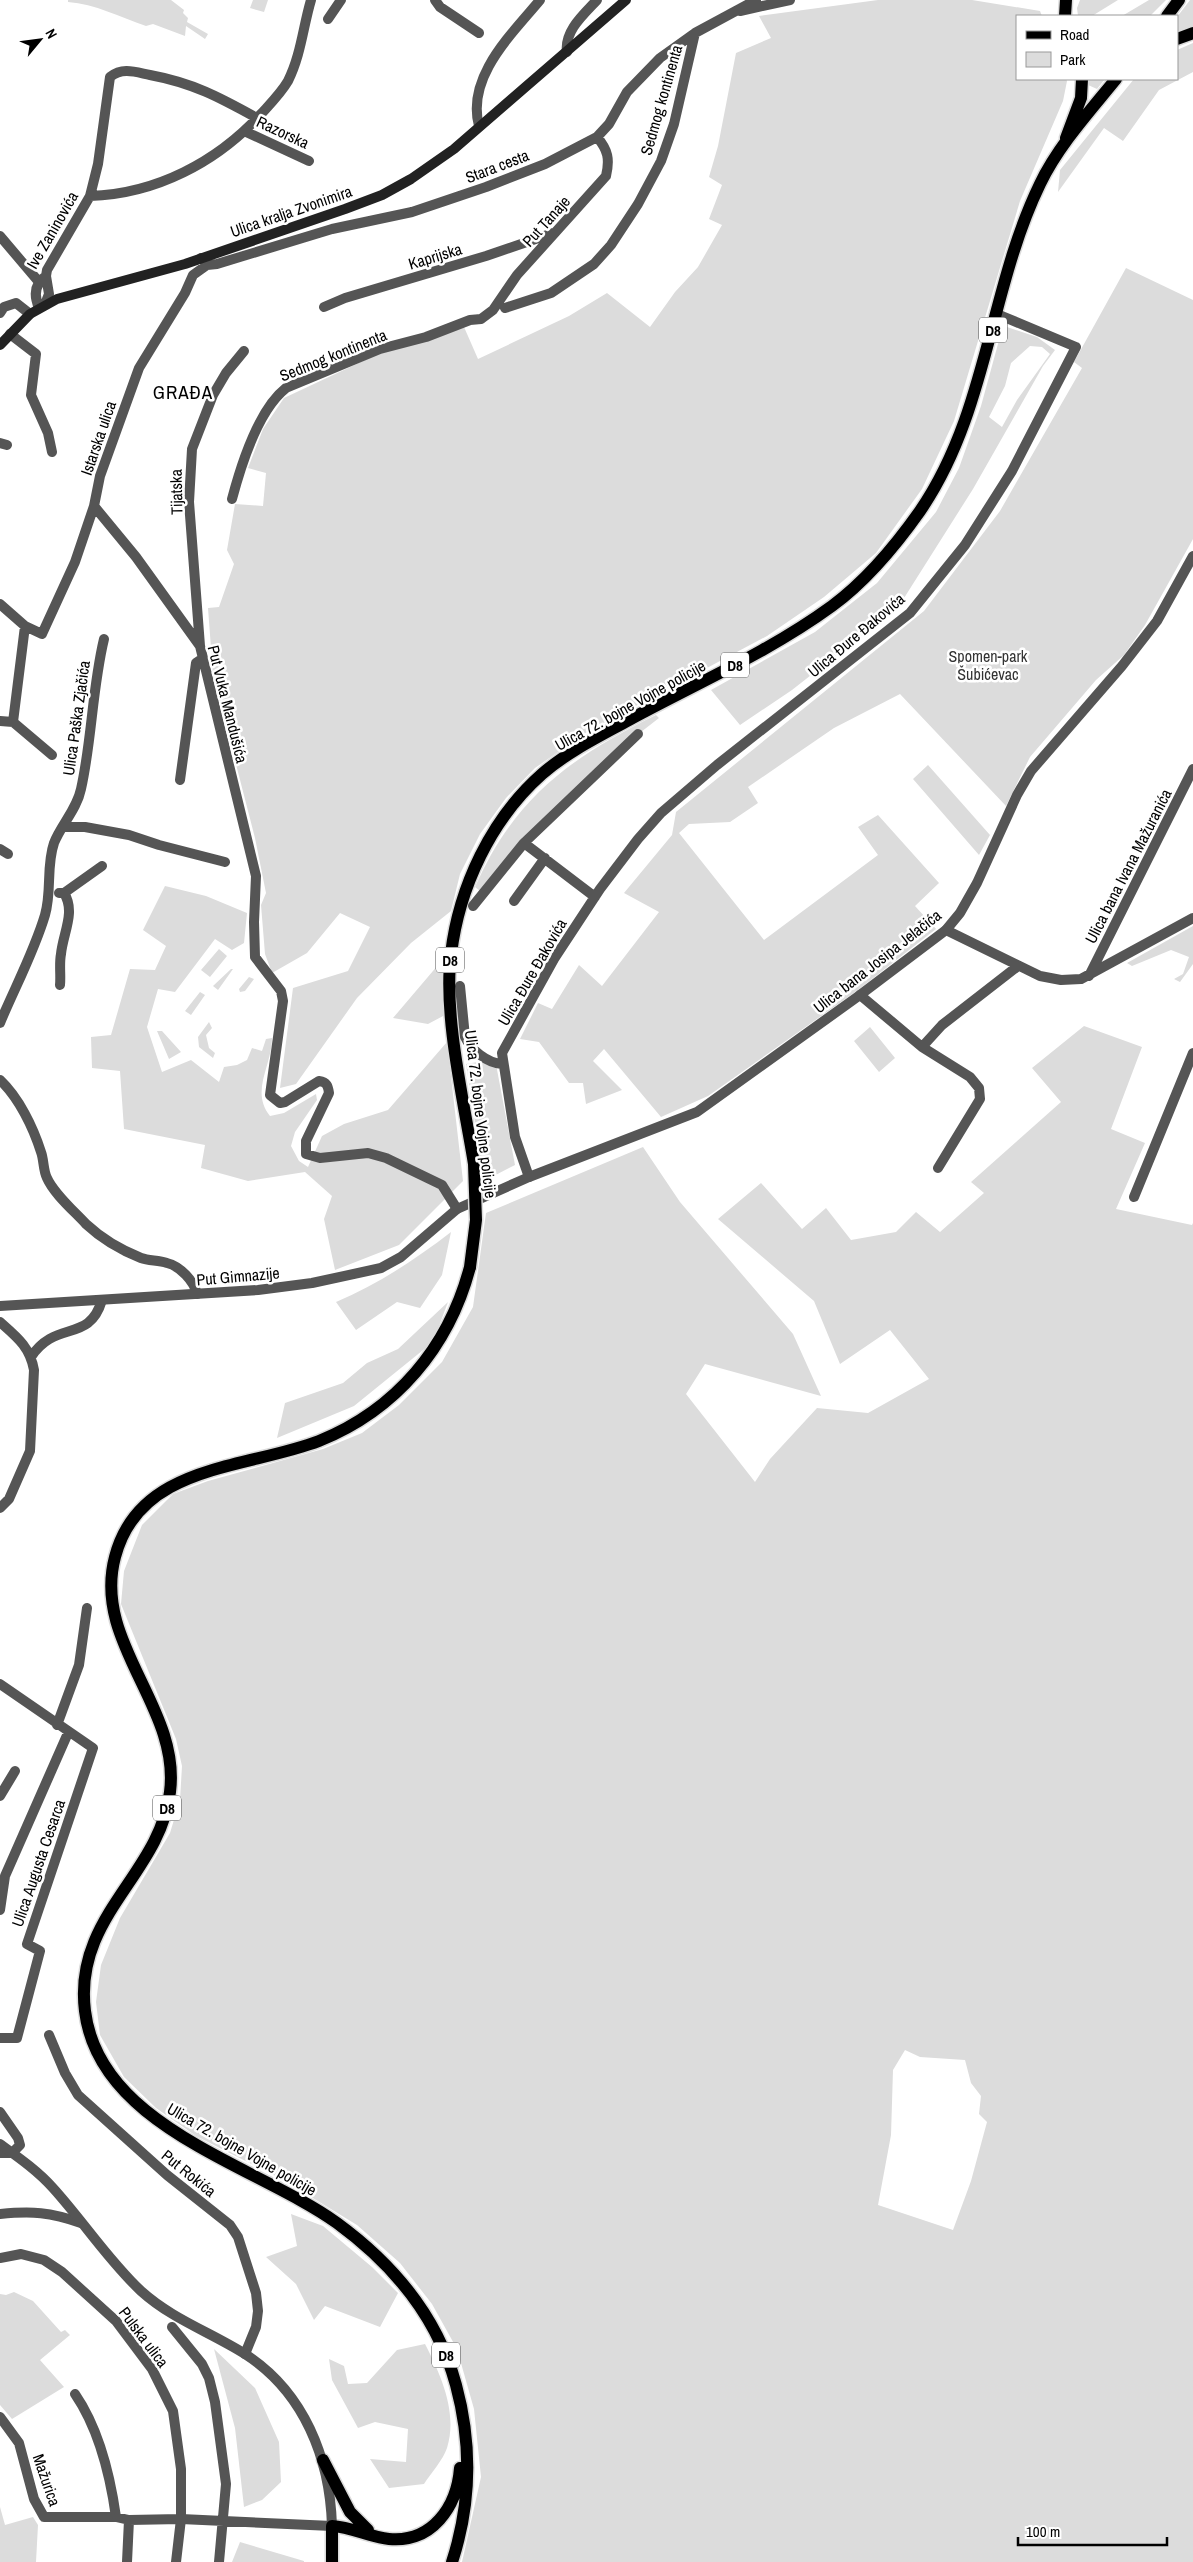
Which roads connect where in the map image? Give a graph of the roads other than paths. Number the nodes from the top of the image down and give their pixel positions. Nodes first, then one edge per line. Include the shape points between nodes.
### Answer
1 (311, 0) edge
2 (341, 0) edge
3 (435, 0) edge
4 (540, 0) edge
5 (597, 0) edge
6 (626, 0) edge
7 (756, 0) edge
8 (790, 0) edge
9 (1066, 0) edge
10 (1179, 0) edge
11 (736, 12) junction
12 (1065, 15) edge
13 (1168, 15) edge
14 (328, 19) dead end
15 (478, 33) dead end
16 (695, 33) junction
17 (1193, 33) edge
18 (1178, 40) edge
19 (567, 52) junction
20 (1082, 80) edge
21 (1115, 80) edge
22 (1125, 80) edge
23 (1103, 94) junction
24 (257, 118) junction
25 (479, 126) junction
26 (244, 131) junction
27 (597, 137) junction
28 (1066, 143) junction
29 (309, 161) dead end
30 (90, 196) junction
31 (554, 232) junction
32 (0, 236) edge
33 (204, 262) junction
34 (44, 280) junction
35 (67, 296) junction
36 (42, 306) junction
37 (324, 307) dead end
38 (505, 308) dead end
39 (0, 313) edge
40 (30, 314) junction
41 (997, 314) junction
42 (482, 319) joint
43 (10, 334) junction
44 (0, 345) edge
45 (244, 351) dead end
46 (52, 452) dead end
47 (232, 499) dead end
48 (94, 506) junction
49 (1193, 556) edge
50 (0, 604) edge
51 (25, 626) junction
52 (104, 639) dead end
53 (200, 646) junction
54 (202, 659) junction
55 (0, 721) edge
56 (13, 722) junction
57 (638, 734) dead end
58 (52, 755) dead end
59 (1193, 769) edge
60 (180, 780) dead end
61 (64, 827) junction
62 (524, 843) junction
63 (544, 858) junction
64 (225, 862) dead end
65 (102, 866) dead end
66 (50, 892) junction
67 (64, 893) junction
68 (595, 897) junction
69 (514, 901) dead end
70 (473, 906) dead end
71 (1193, 918) edge
72 (946, 930) junction
73 (1018, 966) junction
74 (1089, 976) junction
75 (60, 985) dead end
76 (460, 986) dead end
77 (860, 996) junction
78 (0, 1023) edge
79 (922, 1047) junction
80 (1193, 1053) edge
81 (502, 1064) junction
82 (0, 1080) edge
83 (938, 1168) dead end
84 (529, 1177) junction
85 (1134, 1197) dead end
86 (457, 1209) junction
87 (197, 1294) junction
88 (102, 1300) junction
89 (0, 1306) edge
90 (0, 1322) edge
91 (32, 1357) junction
92 (0, 1508) edge
93 (87, 1608) dead end
94 (0, 1684) edge
95 (57, 1725) junction
96 (68, 1733) junction
97 (15, 1771) dead end
98 (0, 1796) edge
99 (0, 1910) edge
100 (49, 2035) dead end
101 (0, 2038) edge
102 (0, 2112) edge
103 (0, 2144) edge
104 (0, 2153) edge
105 (12, 2153) junction
106 (0, 2214) edge
107 (81, 2224) junction
108 (0, 2258) edge
109 (172, 2327) dead end
110 (245, 2354) junction
111 (75, 2394) dead end
112 (0, 2417) edge
113 (468, 2450) junction
114 (323, 2460) junction
115 (116, 2517) junction
116 (182, 2519) junction
117 (129, 2520) junction
118 (224, 2521) junction
119 (332, 2526) junction
120 (376, 2536) junction
121 (127, 2562) edge
122 (176, 2562) edge
123 (219, 2562) edge
124 (332, 2562) edge
125 (452, 2562) edge

1 - 24 street via 287,82
2 - 14 street
3 - 15 street via 440,7
4 - 25 street via 485,73 475,101
5 - 19 street via 572,30 566,43
6 - 19 main road, Ulica kralja Zvonimira
7 - 11 street, Stara cesta
8 - 11 street
9 - 12 main road
10 - 13 main road
11 - 16 street, Stara cesta
16 - 27 street, Stara cesta via 660,58 634,86
16 - 38 street, Sedmog kontinenta via 674,124 661,161 611,245 594,264 551,293
17 - 18 main road
19 - 25 main road, Ulica kralja Zvonimira
20 - 28 main road via 1081,98
21 - 23 main road, Ulica 72. bojne Vojne policije / D8
22 - 23 main road
23 - 28 main road, Ulica 72. bojne Vojne policije / D8
24 - 26 street
24 - 30 street, Ive Zaninovića via 202,88 124,70 110,78 98,164
25 - 33 main road, Ulica kralja Zvonimira via 437,162 382,195
26 - 29 street, Razorska
26 - 30 street via 209,158 159,184 107,196
27 - 31 street, Put Tanaje via 606,148 609,161 606,176
27 - 33 street, Stara cesta via 545,164 412,212 332,229 217,264
28 - 41 main road, Ulica 72. bojne Vojne policije / D8 via 1050,165 1035,196
30 - 34 street, Ive Zaninovića
31 - 37 street, Kaprijska
31 - 42 street, Put Tanaje via 517,275 493,310
32 - 34 street
33 - 35 main road, Ulica kralja Zvonimira
33 - 48 street, Istarska ulica via 190,280 139,368 100,476
34 - 35 street
34 - 36 street, Ive Zaninovića via 49,294
35 - 36 main road, Ulica kralja Zvonimira
36 - 40 main road, Ulica kralja Zvonimira
39 - 40 street via 4,307 16,303
40 - 43 main road, Ulica kralja Zvonimira
41 - 68 street, Ulica Đure Đakovića via 1076,347 1012,471 965,545 910,613 717,765 661,814
41 - 113 main road, Ulica 72. bojne Vojne policije / D8, bridge via 975,394 950,456 919,512 863,578 834,604 781,639 599,736 544,773 516,801 488,839 469,882 450,956 453,1026 474,1164 476,1220 470,1267 457,1308 436,1347 410,1380 356,1423 292,1451 190,1477 170,1486 142,1508 120,1540 110,1582 111,1605 118,1631 165,1739 172,1776 163,1823 98,1931 90,1951 84,1988 88,2031 101,2057 127,2094 154,2118 183,2138 334,2221 365,2244 406,2287 432,2324 449,2362 461,2401
42 - 47 street, Sedmog kontinenta via 380,349 286,388 274,397 264,412
43 - 44 main road, Ulica kralja Zvonimira
43 - 46 street via 36,354 31,395 48,433
45 - 53 street, Tijatska via 213,395 192,449 189,502
48 - 51 street, Istarska ulica via 76,562 42,634
48 - 53 street, Put Vuka Mandušića via 136,557
49 - 72 street, Ulica bana Josipa Jelačića via 1157,621 1031,770 977,882 960,914
50 - 51 street
51 - 56 street
52 - 61 street, Ulica Paška Zjačića via 81,793
53 - 54 street, Put Vuka Mandušića
54 - 60 street via 196,663
54 - 86 street, Put Vuka Mandušića via 256,876 254,941 258,963 281,991 283,1001 270,1095 280,1103 319,1081 328,1086 329,1093 306,1141 306,1154 320,1158 368,1153 386,1158 442,1184
55 - 56 street
56 - 58 street
57 - 62 street
59 - 74 street, Ulica bana Ivana Mažuranića
61 - 64 street via 85,826 129,835
61 - 66 street, Ulica Paška Zjačića via 54,843 49,870
62 - 63 street
62 - 70 street
63 - 68 street
63 - 69 street
65 - 67 street
66 - 67 street
66 - 78 street, Ulica Paška Zjačića via 36,940
67 - 75 street via 69,909 60,957
68 - 81 street, Ulica Đure Đakovića via 554,959 504,1048
71 - 74 street, Ulica bana Ivana Mažuranića
72 - 73 street, Ulica bana Ivana Mažuranića
72 - 77 street, Ulica bana Josipa Jelačića
73 - 74 street, Ulica bana Ivana Mažuranića via 1051,979
73 - 79 street via 942,1025
76 - 81 street via 468,1044 485,1058
77 - 79 street
77 - 84 street, Ulica bana Josipa Jelačića via 697,1112
79 - 83 street via 970,1077 979,1088 980,1099
80 - 85 street
81 - 84 street, Ulica Đure Đakovića via 515,1137
82 - 87 street via 20,1107 41,1152 47,1178 58,1193 88,1225 118,1248 144,1259 168,1263 180,1270
84 - 86 street, Ulica bana Josipa Jelačića
86 - 87 street, Put Gimnazije via 400,1257 381,1268 294,1285
87 - 88 street, Put Gimnazije
88 - 89 street, Put Gimnazije
88 - 91 street via 92,1321 82,1328 55,1334 37,1348
90 - 91 street via 26,1346
91 - 92 street via 30,1451 10,1499
93 - 95 street via 79,1665
94 - 95 street
95 - 96 street
96 - 99 street via 6,1876
96 - 101 street, Ulica Augusta Cesarca via 88,1744 92,1755 27,1944 40,1951 18,2038
97 - 98 street
100 - 110 street, Put Rokića via 64,2073 78,2095 167,2176 230,2225 238,2237 256,2293 258,2311 256,2327
102 - 105 street via 18,2138 20,2145
103 - 105 street
104 - 105 street
105 - 107 street via 52,2186
106 - 107 street via 32,2211 58,2214
107 - 110 street via 140,2290 180,2320
108 - 116 street, Pulska ulica via 21,2254 44,2260 62,2272 116,2321 152,2369 173,2411 181,2469
109 - 118 street via 202,2364 209,2378 226,2484
110 - 114 street via 268,2372 293,2400
111 - 115 street via 90,2415 113,2494
112 - 115 street, Mažurica via 19,2443 34,2499 44,2517
113 - 120 main road via 462,2458 456,2497 438,2522 411,2536 388,2539
113 - 125 main road, Ulica 72. bojne Vojne policije / D8 via 465,2513
114 - 119 street
114 - 120 main road via 350,2512
115 - 117 street, Mažurica
116 - 117 street, Mažurica
116 - 118 street, Mažurica
116 - 122 street, Pulska ulica
117 - 121 street
118 - 119 street, Mažurica
118 - 123 street
119 - 120 main road
119 - 124 main road

